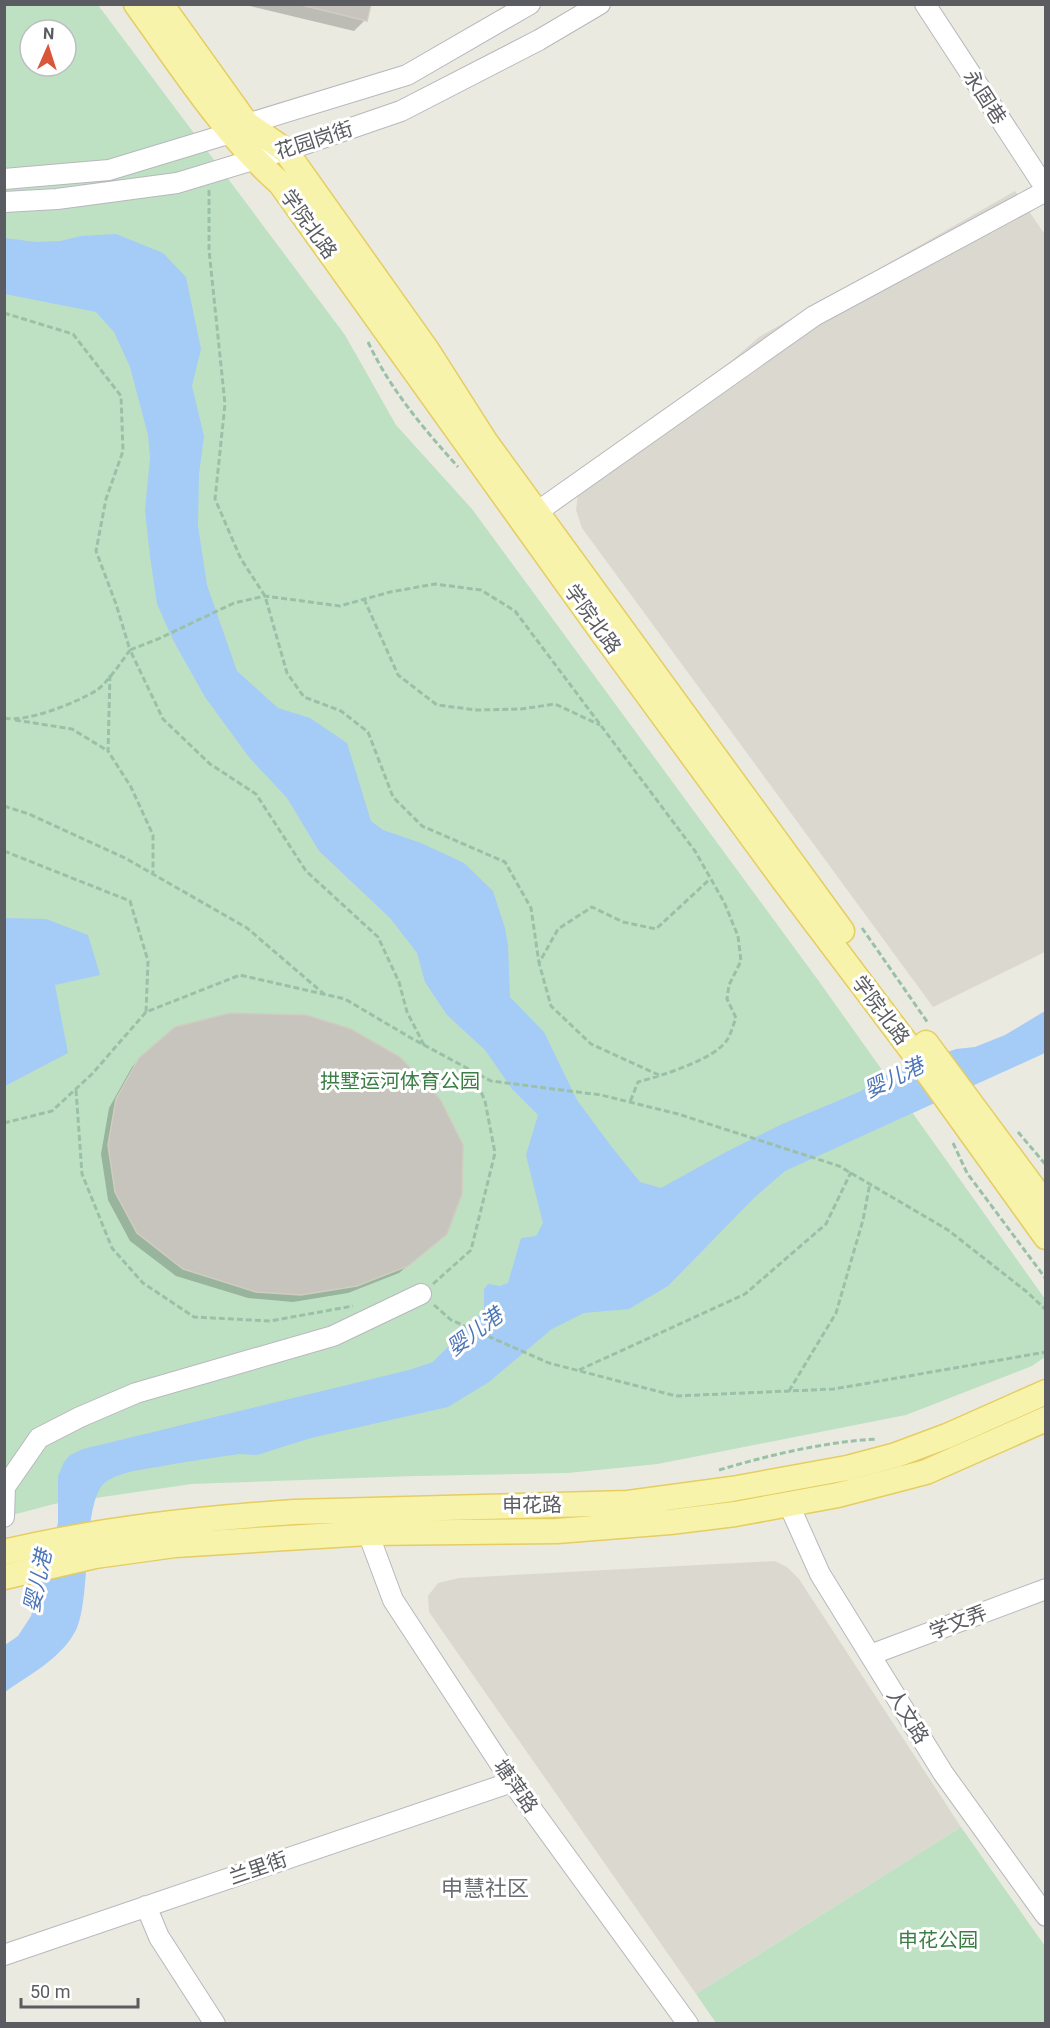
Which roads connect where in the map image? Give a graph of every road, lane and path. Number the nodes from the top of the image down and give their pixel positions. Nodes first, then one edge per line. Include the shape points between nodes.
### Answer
1 (136, 4) edge
2 (161, 4) edge
3 (530, 4) edge
4 (600, 4) edge
5 (925, 4) edge
6 (239, 129) junction
7 (285, 150) junction
8 (254, 160) junction
9 (209, 174) junction
10 (4, 179) edge
11 (1046, 190) edge
12 (4, 202) edge
13 (4, 313) edge
14 (537, 512) junction
15 (265, 596) junction
16 (364, 599) junction
17 (130, 651) junction
18 (110, 675) junction
19 (4, 718) edge
20 (12, 720) junction
21 (601, 726) junction
22 (108, 751) junction
23 (4, 806) edge
24 (4, 851) edge
25 (153, 874) junction
26 (711, 879) junction
27 (539, 963) junction
28 (325, 994) junction
29 (146, 1012) junction
30 (424, 1045) junction
31 (920, 1048) junction
32 (471, 1070) junction
33 (660, 1076) junction
34 (76, 1090) junction
35 (630, 1102) junction
36 (4, 1123) edge
37 (951, 1140) dead end
38 (852, 1172) junction
39 (870, 1183) junction
40 (1046, 1205) edge
41 (1046, 1237) edge
42 (1046, 1279) edge
43 (421, 1294) junction
44 (357, 1305) dead end
45 (1046, 1310) edge
46 (1046, 1352) edge
47 (577, 1370) junction
48 (789, 1391) junction
49 (1046, 1392) edge
50 (1046, 1419) edge
51 (878, 1438) dead end
52 (714, 1471) dead end
53 (5, 1487) edge
54 (789, 1504) junction
55 (4, 1517) edge
56 (368, 1533) junction
57 (13, 1550) edge
58 (9, 1576) edge
59 (1046, 1589) edge
60 (870, 1655) junction
61 (512, 1782) junction
62 (146, 1906) junction
63 (1046, 1916) edge
64 (4, 1956) edge
65 (215, 2024) edge
66 (688, 2024) edge

1 - 6 main road, 学院北路
2 - 6 main road, 学院北路
3 - 6 street, 花园岗街 via 407,75
4 - 7 street, 花园岗街 via 401,111
5 - 11 street, 永固巷
6 - 7 main road, 学院北路
6 - 8 main road, 学院北路
6 - 10 street, 花园岗街 via 109,170
7 - 8 street, 花园岗街
7 - 14 main road, 学院北路
8 - 9 street, 花园岗街
8 - 31 main road, 学院北路 via 280,183 784,881
9 - 12 street, 花园岗街 via 177,183
9 - 15 path via 209,250 225,405 215,499 242,559
11 - 14 street via 814,316
13 - 17 path via 72,334 121,396 123,451 106,499 96,551
14 - 31 main road, 学院北路
15 - 16 path via 340,606
15 - 17 path via 234,603
15 - 27 path via 287,674 304,697 341,711 368,732 393,797 422,826 505,862 531,908
16 - 21 path via 398,675 436,705 477,710 555,704
16 - 21 path via 435,584 481,590 515,611
17 - 18 path
17 - 30 path via 163,719 210,764 256,794 306,871 378,937
18 - 20 path via 99,689 54,710
18 - 22 path
19 - 20 path
20 - 22 path via 72,729
21 - 26 path via 695,851
22 - 25 path via 131,787 153,835
23 - 25 path via 29,814
24 - 29 path via 130,902 148,961
25 - 28 path via 247,928
26 - 27 path via 656,929 623,922 592,907 558,929
26 - 33 path via 738,936 741,961 727,999 736,1018 726,1042 704,1058
27 - 33 path via 551,1006 591,1044
28 - 29 path via 240,975
28 - 30 path via 345,999
29 - 34 path
30 - 32 path
31 - 40 main road, 学院北路
31 - 41 main road, 学院北路 via 952,1108
32 - 35 path via 491,1081
32 - 43 path via 485,1101 495,1153 471,1250
33 - 35 path via 638,1082
34 - 36 path via 52,1111
34 - 44 path via 82,1174 112,1248 143,1283 194,1317 270,1321
35 - 38 path
37 - 42 path via 968,1173
38 - 39 path
38 - 47 path via 826,1224 745,1294
39 - 45 path via 948,1230
39 - 48 path via 836,1313
43 - 47 path via 451,1320 549,1363
43 - 53 street via 333,1336 136,1393 80,1417 39,1437
46 - 48 path via 834,1389
47 - 48 path via 676,1396
49 - 57 main road, 申花路 via 896,1455 732,1489 628,1503 294,1512 161,1523
50 - 54 main road, 申花路 via 926,1472
51 - 52 path via 850,1440
53 - 55 street
54 - 56 main road, 申花路 via 724,1516 557,1531
54 - 60 street, 人文路 via 820,1574
56 - 58 main road, 申花路 via 175,1545 95,1556
56 - 61 street, 塘萍路 via 393,1600
59 - 60 street, 学文弄
60 - 63 street, 人文路 via 944,1773
61 - 62 street, 兰里街
61 - 66 street, 塘萍路
62 - 64 street, 兰里街
62 - 65 street via 159,1937

